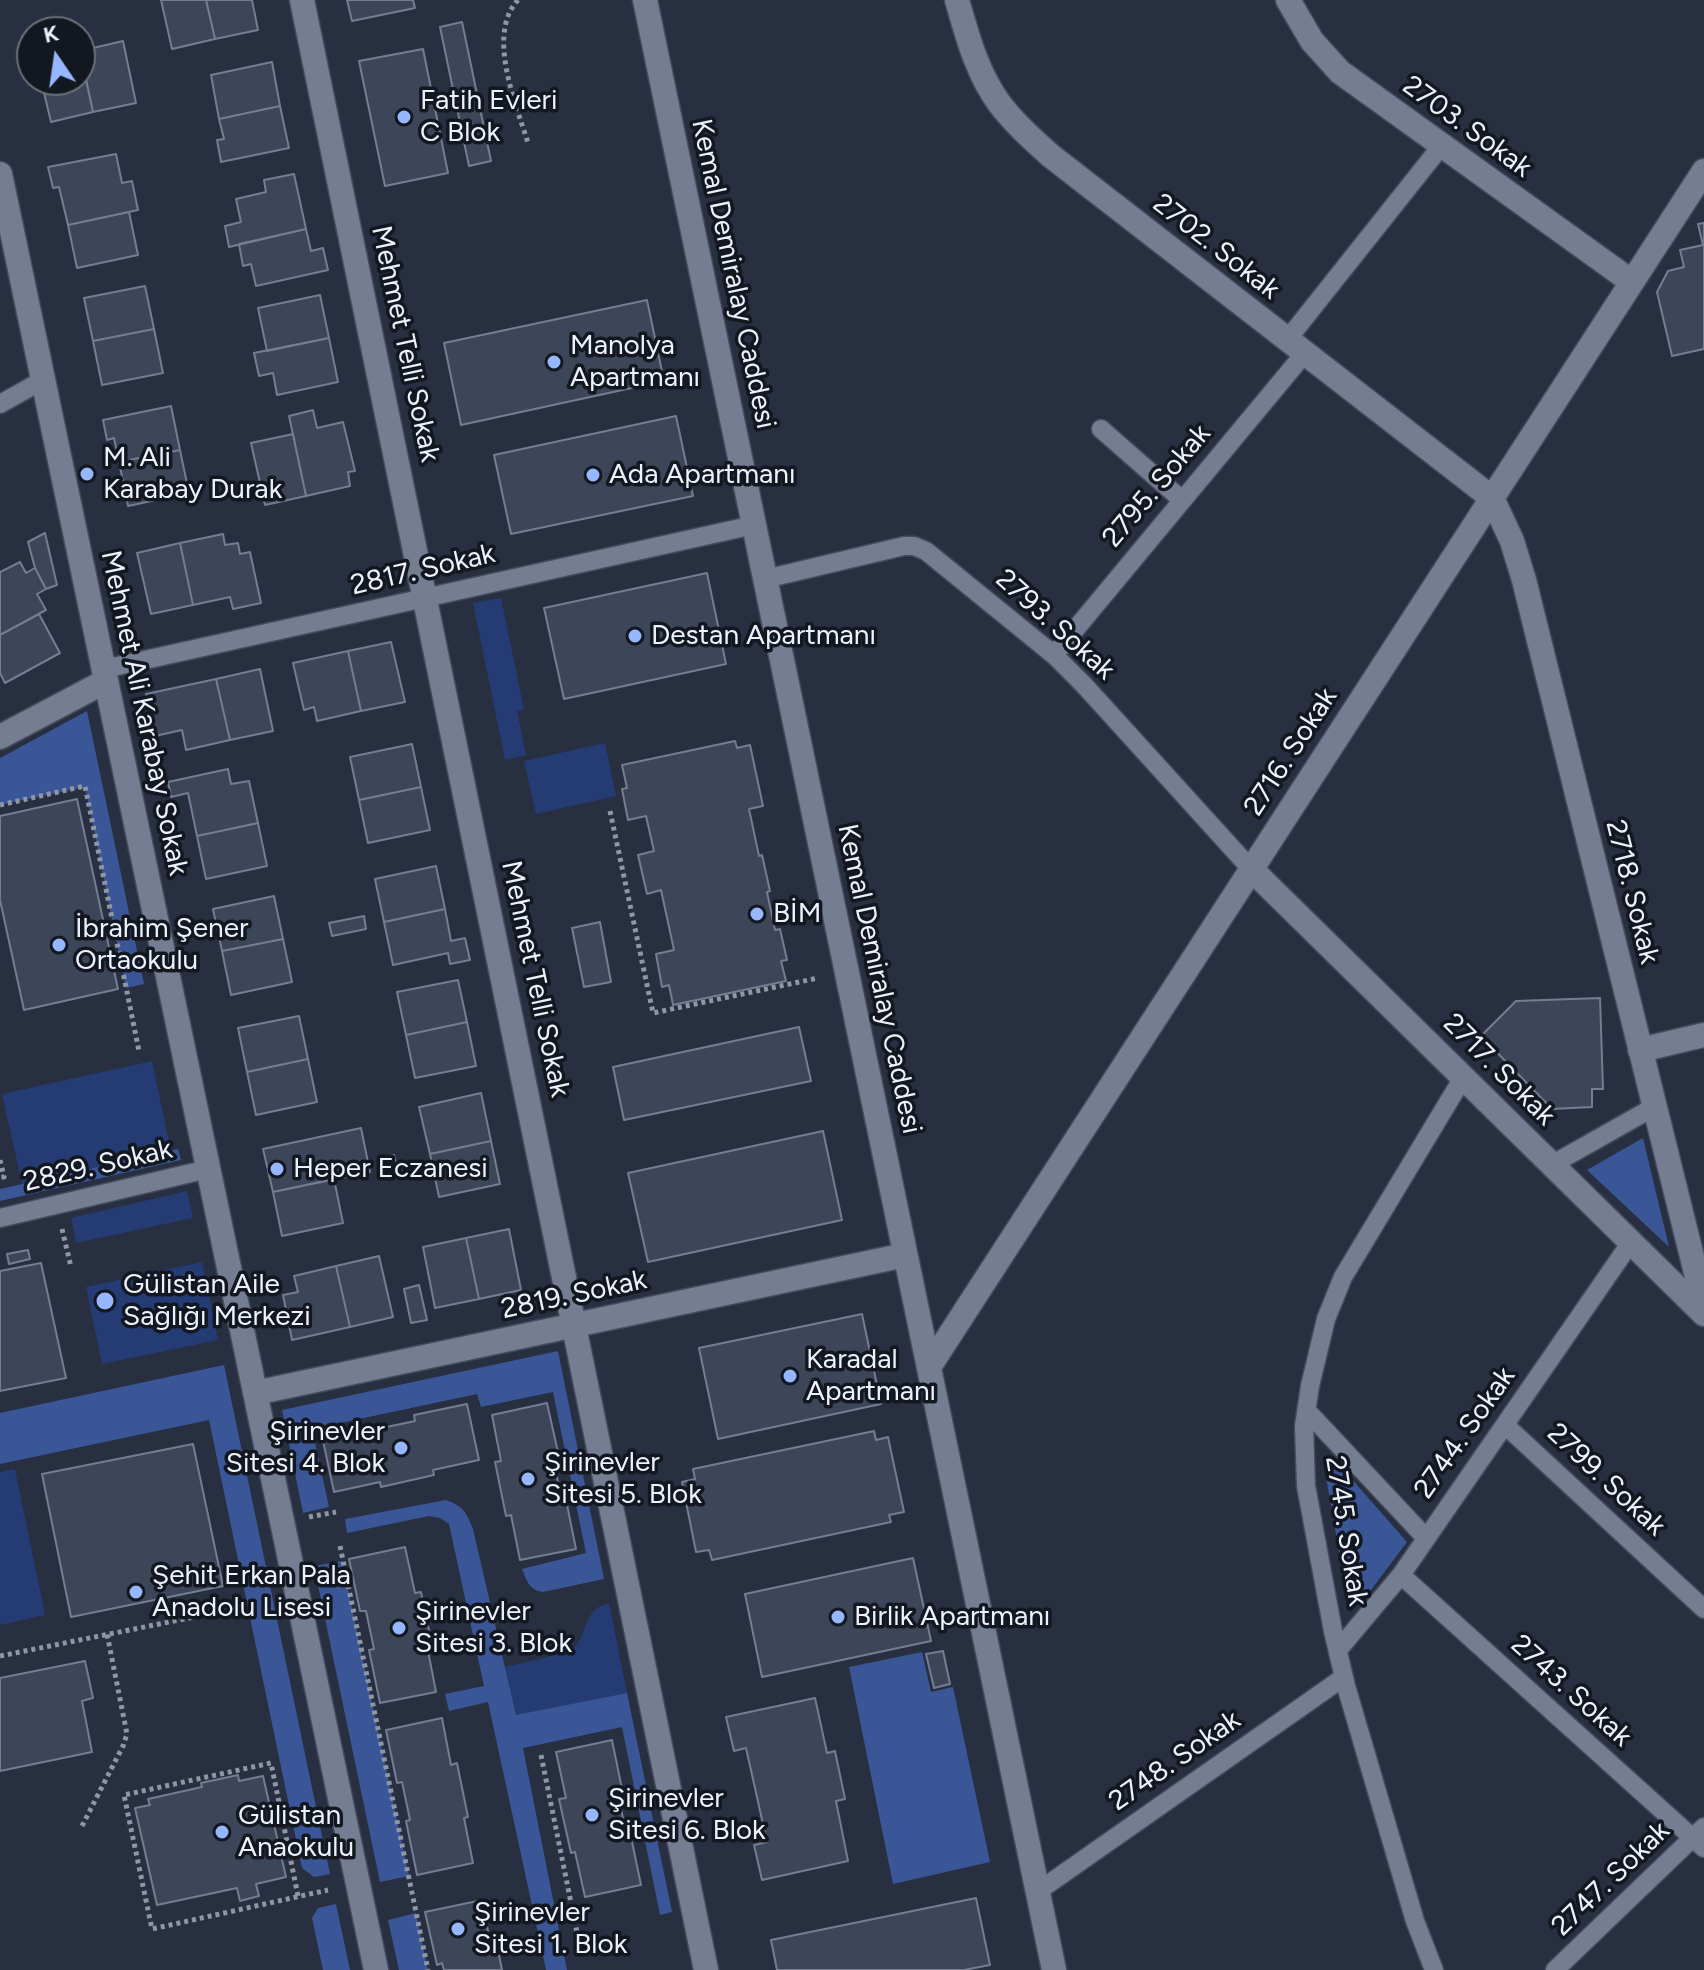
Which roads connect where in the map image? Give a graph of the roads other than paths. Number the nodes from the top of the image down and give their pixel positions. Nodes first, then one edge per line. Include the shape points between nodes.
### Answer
1 (302, 0) edge
2 (645, 0) edge
3 (957, 0) edge
4 (1288, 0) edge
5 (1442, 145) junction
6 (1704, 171) edge
7 (0, 174) edge
8 (1632, 282) junction
9 (1295, 347) junction
10 (43, 380) junction
11 (0, 404) edge
12 (1101, 429) dead end
13 (1492, 498) junction
14 (1182, 500) junction
15 (754, 525) junction
16 (765, 579) junction
17 (427, 598) junction
18 (1054, 655) junction
19 (105, 675) junction
20 (0, 737) edge
21 (1251, 869) junction
22 (1704, 1035) edge
23 (1640, 1050) junction
24 (1464, 1076) junction
25 (1654, 1107) junction
26 (1553, 1164) junction
27 (208, 1169) junction
28 (0, 1218) edge
29 (1631, 1242) junction
30 (905, 1255) junction
31 (1704, 1305) edge
32 (1704, 1314) edge
33 (575, 1325) junction
34 (929, 1367) junction
35 (255, 1393) junction
36 (1307, 1411) junction
37 (1505, 1425) junction
38 (1426, 1538) junction
39 (1401, 1575) junction
40 (1704, 1609) edge
41 (1338, 1650) junction
42 (1344, 1677) junction
43 (1701, 1838) edge
44 (1037, 1892) junction
45 (376, 1970) edge
46 (706, 1970) edge
47 (1054, 1970) edge
48 (1434, 1970) edge
49 (1555, 1970) edge

1 - 17 street, Mehmet Telli Sokak
2 - 15 street, Kemal Demiralay Caddesi
3 - 9 street, 2702. Sokak via 980,68 997,101 1021,128
4 - 5 street, 2703. Sokak via 1312,41 1340,72
5 - 8 street, 2703. Sokak
5 - 9 lane, 2795. Sokak
6 - 8 street, 2716. Sokak
7 - 10 street, Mehmet Ali Karabay Sokak
8 - 13 street, 2716. Sokak
9 - 13 street, 2702. Sokak
9 - 14 lane, 2795. Sokak
10 - 11 lane
10 - 19 street, Mehmet Ali Karabay Sokak
12 - 14 lane
13 - 21 street, 2716. Sokak
13 - 23 street, 2718. Sokak via 1524,580
14 - 18 lane, 2795. Sokak
15 - 16 street, Kemal Demiralay Caddesi
15 - 17 lane, 2817. Sokak
16 - 18 lane, 2793. Sokak via 914,546 935,557
16 - 30 street, Kemal Demiralay Caddesi
17 - 19 lane, 2817. Sokak
17 - 33 street, Mehmet Telli Sokak
18 - 21 lane, 2793. Sokak
19 - 20 street
19 - 27 street, Mehmet Ali Karabay Sokak
21 - 24 street, 2717. Sokak
21 - 34 street, 2716. Sokak
22 - 23 street
23 - 25 street, 2718. Sokak
24 - 26 street, 2717. Sokak
24 - 36 lane, 2745. Sokak via 1343,1277 1326,1319
25 - 26 lane
25 - 31 street, 2718. Sokak
26 - 29 street, 2717. Sokak
27 - 28 lane, 2829. Sokak
27 - 35 street, Mehmet Ali Karabay Sokak
29 - 32 street, 2717. Sokak
29 - 37 lane, 2744. Sokak
30 - 33 street, 2819. Sokak
30 - 34 street, Kemal Demiralay Caddesi
33 - 35 street, 2819. Sokak
33 - 46 street, Mehmet Telli Sokak
34 - 44 street, Kemal Demiralay Caddesi
35 - 45 street, Mehmet Ali Karabay Sokak
36 - 38 lane
36 - 41 lane, 2745. Sokak via 1306,1486
37 - 38 lane, 2744. Sokak
37 - 40 lane, 2799. Sokak
38 - 39 lane, 2744. Sokak
39 - 41 lane, 2744. Sokak
39 - 43 lane, 2743. Sokak
41 - 42 lane, 2745. Sokak
42 - 44 lane, 2748. Sokak
42 - 48 lane, 2745. Sokak
43 - 49 lane, 2747. Sokak
44 - 47 street, Kemal Demiralay Caddesi

